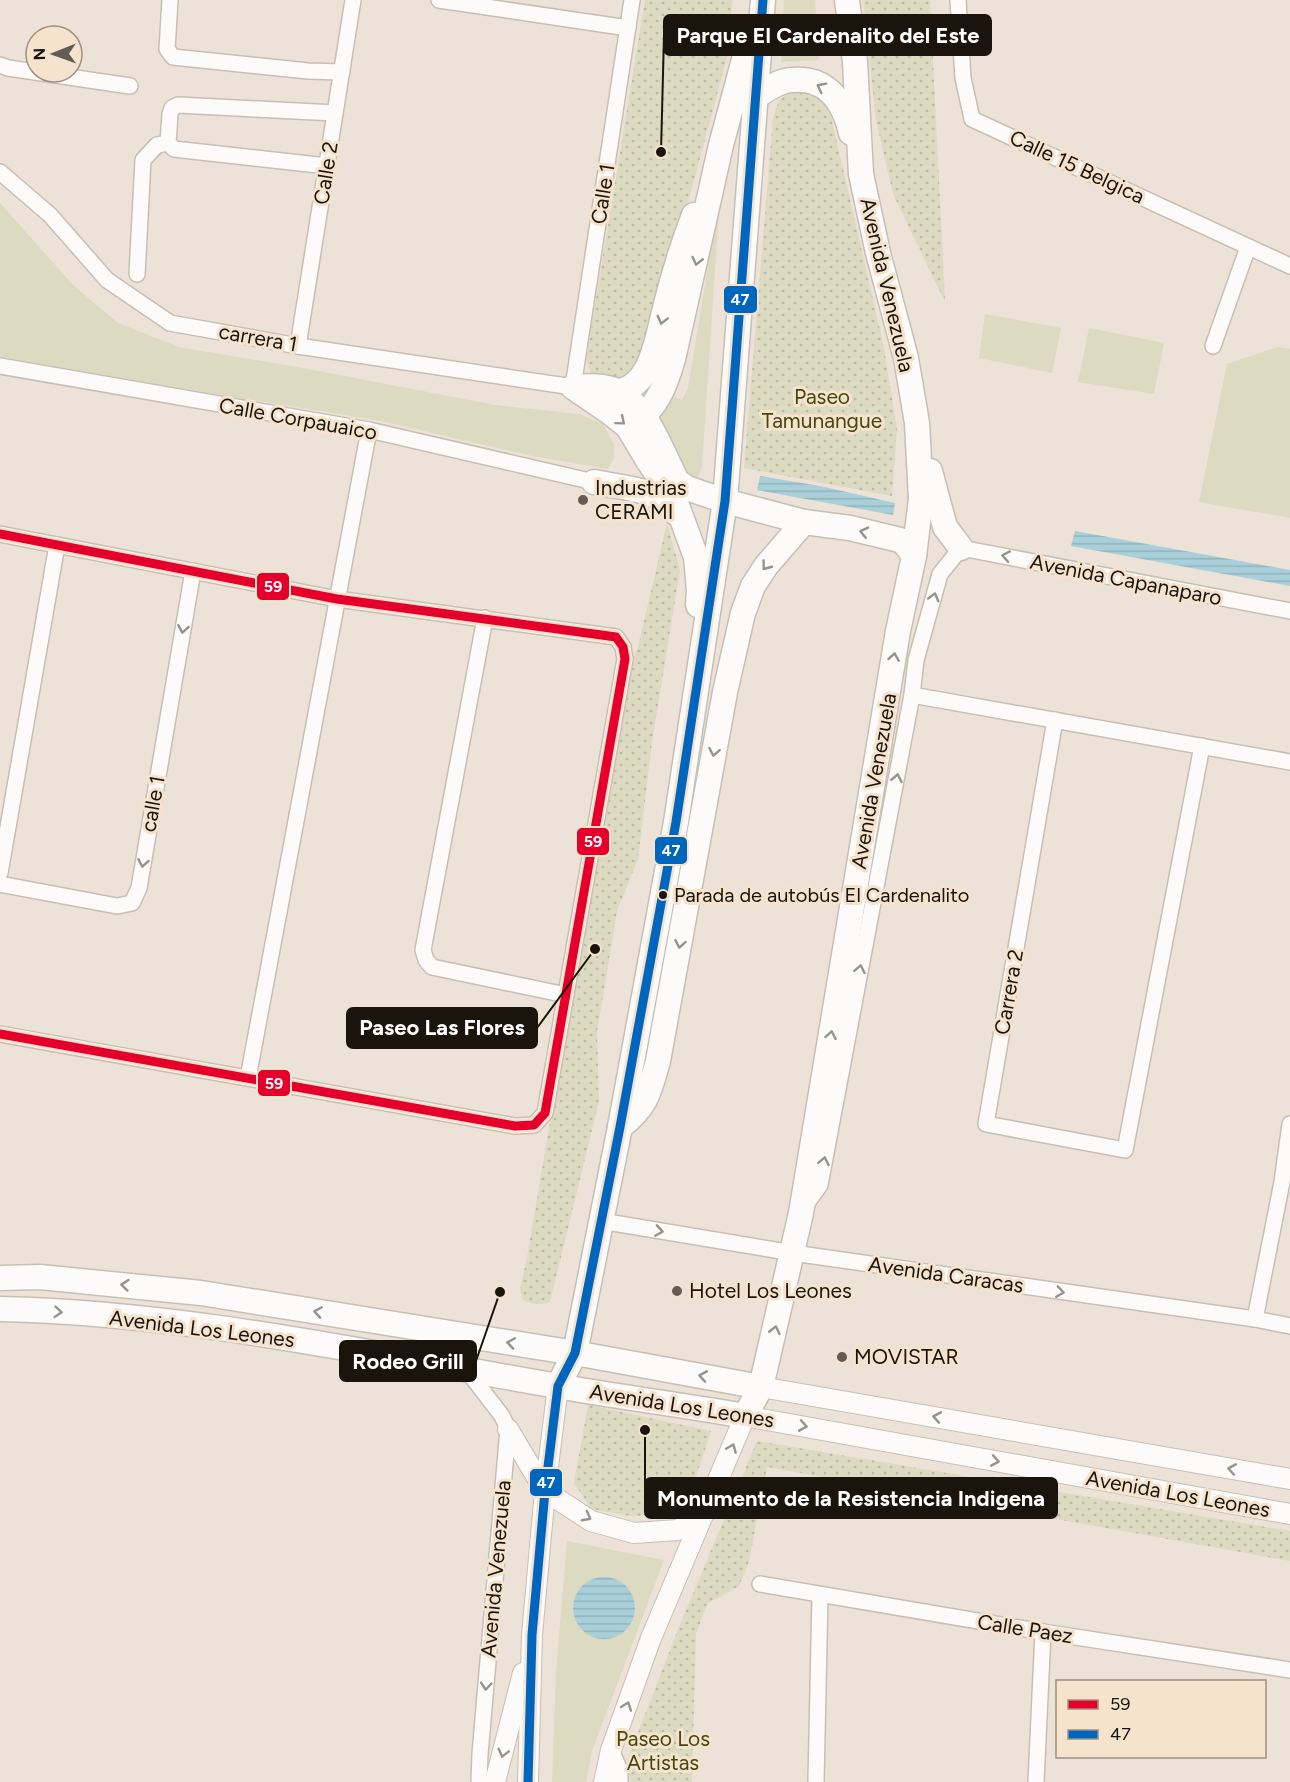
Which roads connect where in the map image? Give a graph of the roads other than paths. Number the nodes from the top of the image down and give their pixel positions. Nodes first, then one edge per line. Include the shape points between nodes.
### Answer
1 (170, 0) edge
2 (353, 0) edge
3 (439, 0) edge
4 (632, 0) edge
5 (759, 0) edge
6 (763, 0) edge
7 (847, 0) edge
8 (958, 0) edge
9 (628, 28) junction
10 (0, 65) edge
11 (342, 72) junction
12 (130, 86) dead end
13 (757, 96) junction
14 (335, 113) junction
15 (730, 114) junction
16 (168, 143) junction
17 (721, 145) junction
18 (327, 166) junction
19 (0, 172) edge
20 (861, 174) junction
21 (1248, 247) junction
22 (1290, 266) edge
23 (137, 274) dead end
24 (298, 346) junction
25 (1213, 346) dead end
26 (0, 366) edge
27 (573, 387) junction
28 (618, 392) junction
29 (644, 415) junction
30 (917, 423) junction
31 (369, 430) junction
32 (594, 482) joint
33 (725, 501) junction
34 (804, 522) junction
35 (684, 523) junction
36 (0, 534) edge
37 (57, 545) junction
38 (961, 548) junction
39 (914, 556) junction
40 (193, 571) junction
41 (337, 599) junction
42 (1290, 611) edge
43 (485, 618) junction
44 (912, 695) junction
45 (1055, 720) junction
46 (1202, 746) junction
47 (1290, 762) edge
48 (676, 822) junction
49 (0, 873) edge
50 (0, 884) edge
51 (566, 995) junction
52 (0, 1034) edge
53 (248, 1078) junction
54 (1290, 1124) edge
55 (620, 1128) junction
56 (1286, 1183) edge
57 (801, 1213) junction
58 (602, 1221) junction
59 (793, 1253) junction
60 (0, 1278) edge
61 (0, 1309) edge
62 (1255, 1319) junction
63 (1290, 1326) edge
64 (575, 1353) junction
65 (466, 1369) junction
66 (558, 1386) junction
67 (761, 1387) junction
68 (745, 1416) junction
69 (508, 1430) junction
70 (1290, 1479) edge
71 (545, 1491) junction
72 (705, 1513) junction
73 (1290, 1514) edge
74 (760, 1584) dead end
75 (820, 1595) junction
76 (1043, 1632) junction
77 (532, 1635) junction
78 (1290, 1670) edge
79 (611, 1750) junction
80 (479, 1782) edge
81 (495, 1782) edge
82 (528, 1782) edge
83 (604, 1782) edge
84 (620, 1782) edge
85 (816, 1782) edge
86 (1036, 1782) edge

1 - 11 street via 167,49 172,57
2 - 11 street, Calle 2
3 - 9 street
4 - 9 street, Calle 1
5 - 15 main road
6 - 13 main road, Avenida Venezuela
7 - 20 main road, Avenida Venezuela via 855,62
8 - 21 street, Calle 15 Belgica via 963,78 972,119
9 - 27 street, Calle 1
10 - 12 street
11 - 14 street, Calle 2
13 - 15 main road
20 -> 13 main road via 846,112 824,86 806,80 783,82
13 - 33 main road, Avenida Venezuela
14 - 16 street via 177,105 170,114
14 - 18 street, Calle 2
15 - 17 main road
16 - 18 street via 184,151
16 - 23 street via 157,145 143,160
17 -> 28 main road via 684,241 654,352 638,381
17 -> 29 main road via 674,359 664,385
18 - 24 street, Calle 2
19 - 24 street, carrera 1 via 50,215 107,280 170,323
20 - 30 main road, Avenida Venezuela via 906,358
21 - 22 street, Calle 15 Belgica
21 - 25 street
24 - 27 street, carrera 1
26 - 31 street, Calle Corpauaico
27 - 28 main road
27 -> 35 main road via 628,427 675,500
28 - 29 main road
29 - 33 main road via 677,481
30 - 38 main road via 945,526
30 - 39 main road, Avenida Venezuela via 921,499
31 - 32 street, Calle Corpauaico
31 - 41 street
32 - 35 main road via 649,493 670,504
33 - 34 main road
33 - 48 main road, Avenida Venezuela
39 -> 34 main road via 900,540
34 -> 55 main road via 766,566 743,613 658,1061 649,1095 634,1117
35 - 48 main road via 696,557 699,590 681,730
36 - 37 street
37 - 40 street
37 - 49 street
42 -> 38 street, Avenida Capanaparo
44 -> 38 street via 916,660 940,574
57 -> 39 main road, Avenida Venezuela via 898,631
40 - 41 street
40 -> 50 street, calle 1 via 139,888 132,903 117,906
41 - 43 street
41 - 53 street
43 - 51 street via 423,950 432,967
43 - 51 street via 616,637 623,647 625,659
44 - 45 street
57 -> 44 street via 820,1185
45 - 46 street
45 - 46 street, Carrera 2 via 986,1124 1125,1150
46 - 47 street
48 - 55 main road, Avenida Venezuela
51 - 53 street via 545,1113 534,1125 515,1126
52 - 53 street
54 - 56 street
55 - 58 main road, Avenida Venezuela
56 - 62 street
57 - 59 main road, Avenida Venezuela
58 -> 59 street, Avenida Caracas
58 - 64 main road, Avenida Venezuela
59 -> 62 street, Avenida Caracas
67 -> 59 main road, Avenida Venezuela
64 -> 60 main road, Avenida Los Leones via 201,1293 40,1277
61 -> 65 main road, Avenida Los Leones via 222,1327
62 - 63 street, Avenida Caracas
64 - 66 main road, Avenida Venezuela
67 -> 64 main road, Avenida Los Leones
65 - 66 main road, Avenida Los Leones
65 - 69 street
66 - 68 main road, Avenida Los Leones
66 - 71 street, Avenida Venezuela
67 - 68 main road, Avenida Venezuela
70 -> 67 street, Avenida Los Leones
72 -> 68 street, Avenida Venezuela
68 -> 73 street, Avenida Los Leones
69 - 71 street
69 -> 80 street, Avenida Venezuela
71 -> 72 street via 591,1521 634,1533 678,1530
71 - 77 street, Avenida Venezuela
79 -> 72 street, Avenida Venezuela via 651,1638
74 - 75 street, Calle Paez
75 - 76 street, Calle Paez
75 - 85 street
76 - 78 street, Calle Paez
76 - 86 street
77 -> 81 street
77 - 82 street, Avenida Venezuela
79 - 83 street, Avenida Venezuela
79 - 84 street via 620,1770

